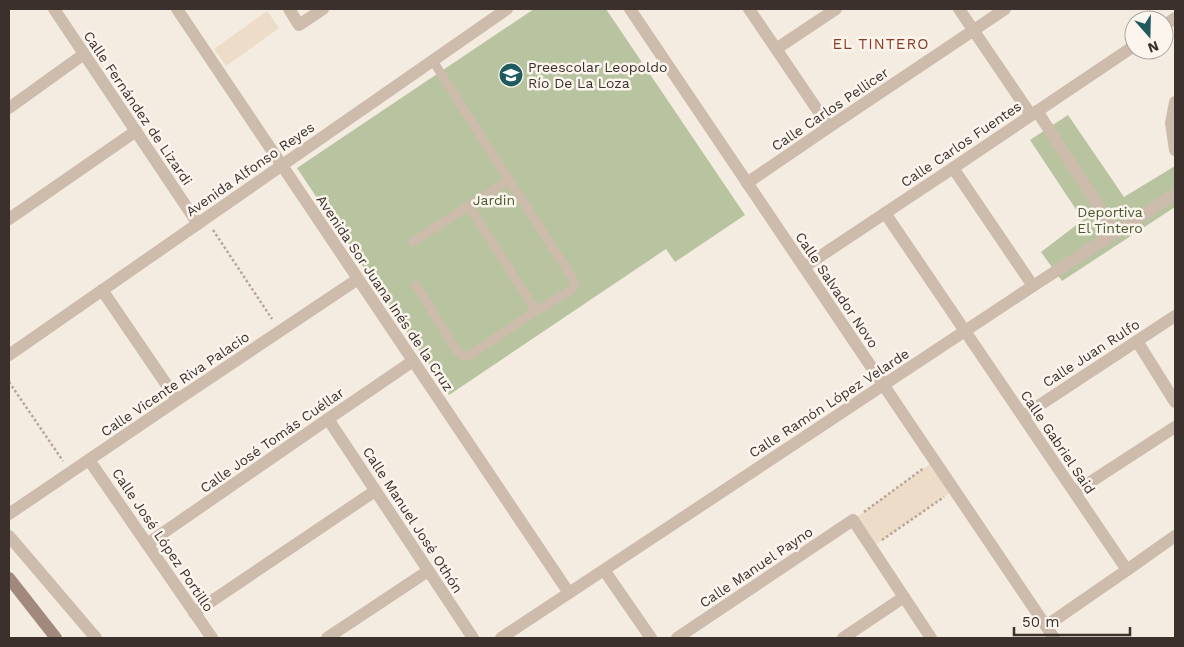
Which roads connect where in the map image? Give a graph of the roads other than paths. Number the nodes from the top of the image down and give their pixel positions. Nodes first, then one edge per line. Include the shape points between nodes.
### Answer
1 (54, 9) edge
2 (177, 9) edge
3 (289, 9) edge
4 (324, 9) edge
5 (508, 9) edge
6 (630, 9) edge
7 (749, 9) edge
8 (836, 9) edge
9 (959, 9) edge
10 (1004, 9) edge
11 (974, 30) junction
12 (776, 50) junction
13 (1124, 53) edge
14 (84, 54) junction
15 (433, 60) junction
16 (1175, 102) edge
17 (9, 108) edge
18 (1034, 113) junction
19 (828, 127) junction
20 (136, 131) junction
21 (1175, 150) edge
22 (282, 166) junction
23 (953, 168) junction
24 (509, 180) junction
25 (747, 183) junction
26 (1175, 194) edge
27 (469, 206) junction
28 (885, 213) junction
29 (9, 218) edge
30 (202, 221) junction
31 (1116, 233) junction
32 (413, 242) dead end
33 (804, 267) junction
34 (358, 279) junction
35 (416, 285) dead end
36 (1033, 286) junction
37 (102, 290) junction
38 (536, 312) junction
39 (1175, 316) edge
40 (965, 331) junction
41 (1137, 341) junction
42 (9, 355) edge
43 (413, 361) junction
44 (883, 385) junction
45 (177, 400) junction
46 (1175, 402) edge
47 (1023, 416) junction
48 (328, 419) junction
49 (1175, 427) edge
50 (89, 460) junction
51 (375, 490) junction
52 (1075, 492) junction
53 (9, 514) edge
54 (9, 536) edge
55 (1175, 536) edge
56 (147, 544) junction
57 (604, 570) junction
58 (1126, 570) junction
59 (428, 571) junction
60 (9, 578) edge
61 (569, 593) junction
62 (904, 597) junction
63 (194, 613) junction
64 (1046, 626) junction
65 (56, 638) edge
66 (96, 638) edge
67 (212, 638) edge
68 (327, 638) edge
69 (473, 638) edge
70 (501, 638) edge
71 (651, 638) edge
72 (677, 638) edge
73 (843, 638) edge
74 (931, 638) edge
75 (1054, 638) edge

1 - 14 street, Calle Fernández de Lizardi
2 - 22 street, Avenida Sor Juana Inés de la Cruz
3 - 4 street via 300,25
5 - 15 street, Avenida Alfonso Reyes
6 - 25 street, Calle Salvador Novo
7 - 12 street
8 - 12 street
9 - 11 street
10 - 11 street, Calle Carlos Pellicer
11 - 18 street
11 - 19 street, Calle Carlos Pellicer
12 - 19 street
13 - 18 street, Calle Carlos Fuentes
14 - 17 street
14 - 20 street, Calle Fernández de Lizardi
15 - 22 street, Avenida Alfonso Reyes
15 - 24 lane
16 - 21 street via 1171,123
18 - 23 street, Calle Carlos Fuentes
18 - 31 street
19 - 25 street, Calle Carlos Pellicer
20 - 29 street
20 - 30 street, Calle Fernández de Lizardi
22 - 30 street, Avenida Alfonso Reyes
22 - 34 street, Avenida Sor Juana Inés de la Cruz
23 - 28 street, Calle Carlos Fuentes
23 - 36 street
24 - 27 lane
24 - 38 lane via 575,285
25 - 33 street, Calle Salvador Novo
26 - 31 street, Calle Ramón López Velarde
27 - 32 lane
27 - 38 lane
28 - 33 street, Calle Carlos Fuentes
28 - 40 street, Calle Gabriel Said
30 - 37 street, Avenida Alfonso Reyes
31 - 36 street, Calle Ramón López Velarde
33 - 44 street, Calle Salvador Novo
34 - 43 street, Avenida Sor Juana Inés de la Cruz
34 - 45 street, Calle Vicente Riva Palacio
35 - 38 lane via 457,351 464,356
36 - 40 street, Calle Ramón López Velarde
37 - 42 street, Avenida Alfonso Reyes
37 - 45 street
39 - 41 street, Calle Juan Rulfo
40 - 44 street, Calle Ramón López Velarde
40 - 47 street, Calle Gabriel Said
41 - 46 street
41 - 47 street, Calle Juan Rulfo
43 - 48 street, Calle José Tomás Cuéllar
43 - 61 street, Avenida Sor Juana Inés de la Cruz
44 - 57 street, Calle Ramón López Velarde
44 - 64 street, Calle Salvador Novo
45 - 50 street, Calle Vicente Riva Palacio
47 - 52 street, Calle Gabriel Said
48 - 51 street, Calle Manuel José Othón
48 - 56 street, Calle José Tomás Cuéllar
49 - 52 street
50 - 53 street, Calle Vicente Riva Palacio
50 - 56 street, Calle José López Portillo
51 - 59 street, Calle Manuel José Othón
51 - 63 street
52 - 58 street, Calle Gabriel Said
54 - 66 street
55 - 58 street
56 - 63 street, Calle José López Portillo
57 - 61 street, Calle Ramón López Velarde
57 - 71 street
58 - 64 street
59 - 68 street
59 - 69 street, Calle Manuel José Othón
60 - 65 main road
61 - 70 street, Calle Ramón López Velarde
62 - 72 street, Calle Manuel Payno via 853,520
62 - 73 street
62 - 74 street
63 - 67 street, Calle José López Portillo
64 - 75 street, Calle Salvador Novo

